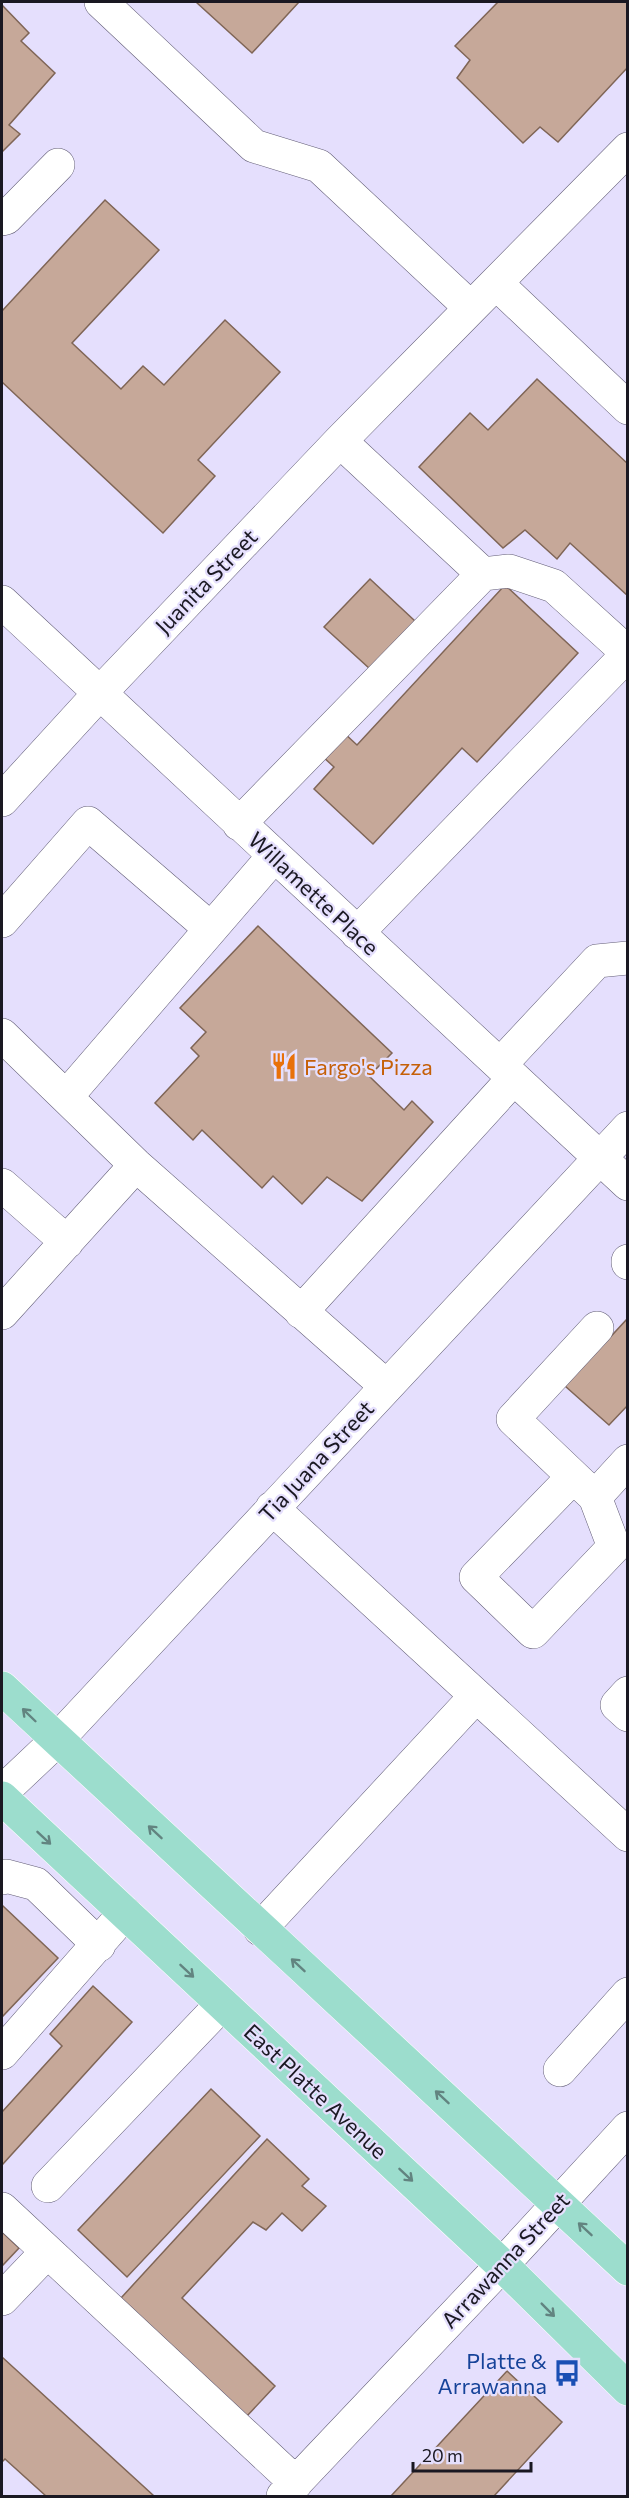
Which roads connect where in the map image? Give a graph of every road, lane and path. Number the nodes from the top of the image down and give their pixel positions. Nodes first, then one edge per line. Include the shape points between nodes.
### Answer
1 (101, 2) edge
2 (627, 149) edge
3 (58, 165) dead end
4 (2, 219) edge
5 (496, 283) junction
6 (471, 308) junction
7 (627, 408) edge
8 (339, 441) junction
9 (483, 574) junction
10 (2, 602) edge
11 (627, 654) edge
12 (99, 694) junction
13 (2, 800) edge
14 (239, 824) junction
15 (274, 856) junction
16 (2, 921) edge
17 (211, 929) junction
18 (357, 933) junction
19 (627, 958) edge
20 (2, 1035) edge
21 (507, 1071) junction
22 (66, 1097) junction
23 (627, 1128) edge
24 (599, 1158) junction
25 (136, 1166) junction
26 (627, 1184) edge
27 (3, 1189) edge
28 (67, 1242) junction
29 (301, 1312) junction
30 (2, 1313) edge
31 (597, 1328) dead end
32 (386, 1386) junction
33 (627, 1461) edge
34 (272, 1508) junction
35 (2, 1688) edge
36 (627, 1693) edge
37 (476, 1696) junction
38 (627, 1715) edge
39 (56, 1741) junction
40 (2, 1792) edge
41 (2, 1798) edge
42 (627, 1835) edge
43 (2, 1878) edge
44 (126, 1913) junction
45 (260, 1929) junction
46 (99, 1944) junction
47 (627, 1994) edge
48 (222, 2004) junction
49 (2, 2054) edge
50 (560, 2070) dead end
51 (627, 2128) edge
52 (48, 2186) dead end
53 (558, 2203) junction
54 (2, 2209) edge
55 (47, 2252) junction
56 (502, 2265) junction
57 (627, 2269) edge
58 (2, 2300) edge
59 (627, 2389) edge
60 (290, 2490) edge

1 - 6 street via 254,146 319,166
2 - 5 street, Juanita Street
3 - 4 street
5 - 6 street, Juanita Street
5 - 7 street
6 - 8 street, Juanita Street
8 - 9 street
8 - 12 street, Juanita Street
9 - 11 street via 508,571 554,586
9 - 14 street
10 - 12 street, Willamette Place
11 - 18 street
12 - 13 street, Juanita Street
12 - 14 street, Willamette Place
14 - 15 street, Willamette Place
15 - 17 street
15 - 18 street, Willamette Place
16 - 17 street via 88,823
17 - 22 street
18 - 21 street, Willamette Place
19 - 21 street via 597,961
20 - 22 street
21 - 24 street, Willamette Place
21 - 29 street
22 - 25 street
23 - 24 street, Tia Juana Street
24 - 26 street, Willamette Place
24 - 32 street, Tia Juana Street
25 - 28 street
25 - 29 street
27 - 28 street
28 - 30 street
29 - 32 street
31 - 33 street via 513,1419 584,1487
32 - 34 street, Tia Juana Street
34 - 37 street
34 - 39 street, Tia Juana Street
39 -> 35 main road
36 - 38 street via 616,1705
37 - 42 street
37 - 45 street
39 - 40 street, Tia Juana Street
45 -> 39 main road
41 -> 44 main road, East Platte Avenue
43 - 46 street via 36,1884
44 - 46 street
44 -> 48 main road, East Platte Avenue
53 -> 45 main road
46 - 49 street
47 - 50 street
48 - 52 street
48 -> 56 main road, East Platte Avenue
51 - 53 street, Arrawanna Street
53 - 56 street, Arrawanna Street
57 -> 53 main road
54 - 55 street
55 - 58 street
55 - 60 street
56 -> 59 main road, East Platte Avenue
56 - 60 street, Arrawanna Street

